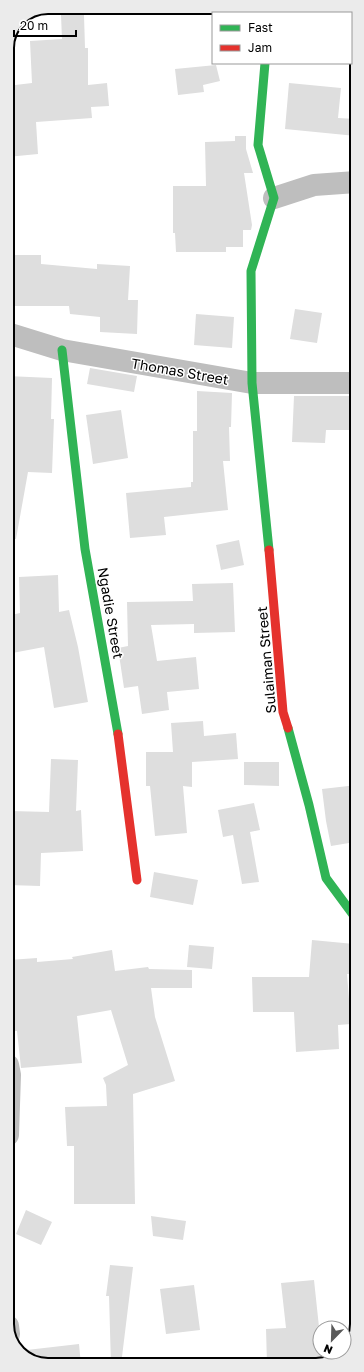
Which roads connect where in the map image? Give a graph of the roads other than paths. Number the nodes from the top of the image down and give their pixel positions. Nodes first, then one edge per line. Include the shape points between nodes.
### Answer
1 (265, 64) edge
2 (350, 182) edge
3 (274, 198) junction
4 (14, 335) edge
5 (62, 350) junction
6 (252, 383) junction
7 (350, 383) edge
8 (137, 880) dead end
9 (350, 911) edge

1 - 3 street via 258,146
2 - 3 street via 314,185
3 - 6 street, Sulaiman Street via 251,271
4 - 5 street, Thomas Street
5 - 6 street, Thomas Street
5 - 8 street, Ngadie Street via 85,549 116,715
6 - 7 street, Thomas Street
6 - 9 street, Sulaiman Street via 266,510 283,712 326,878

